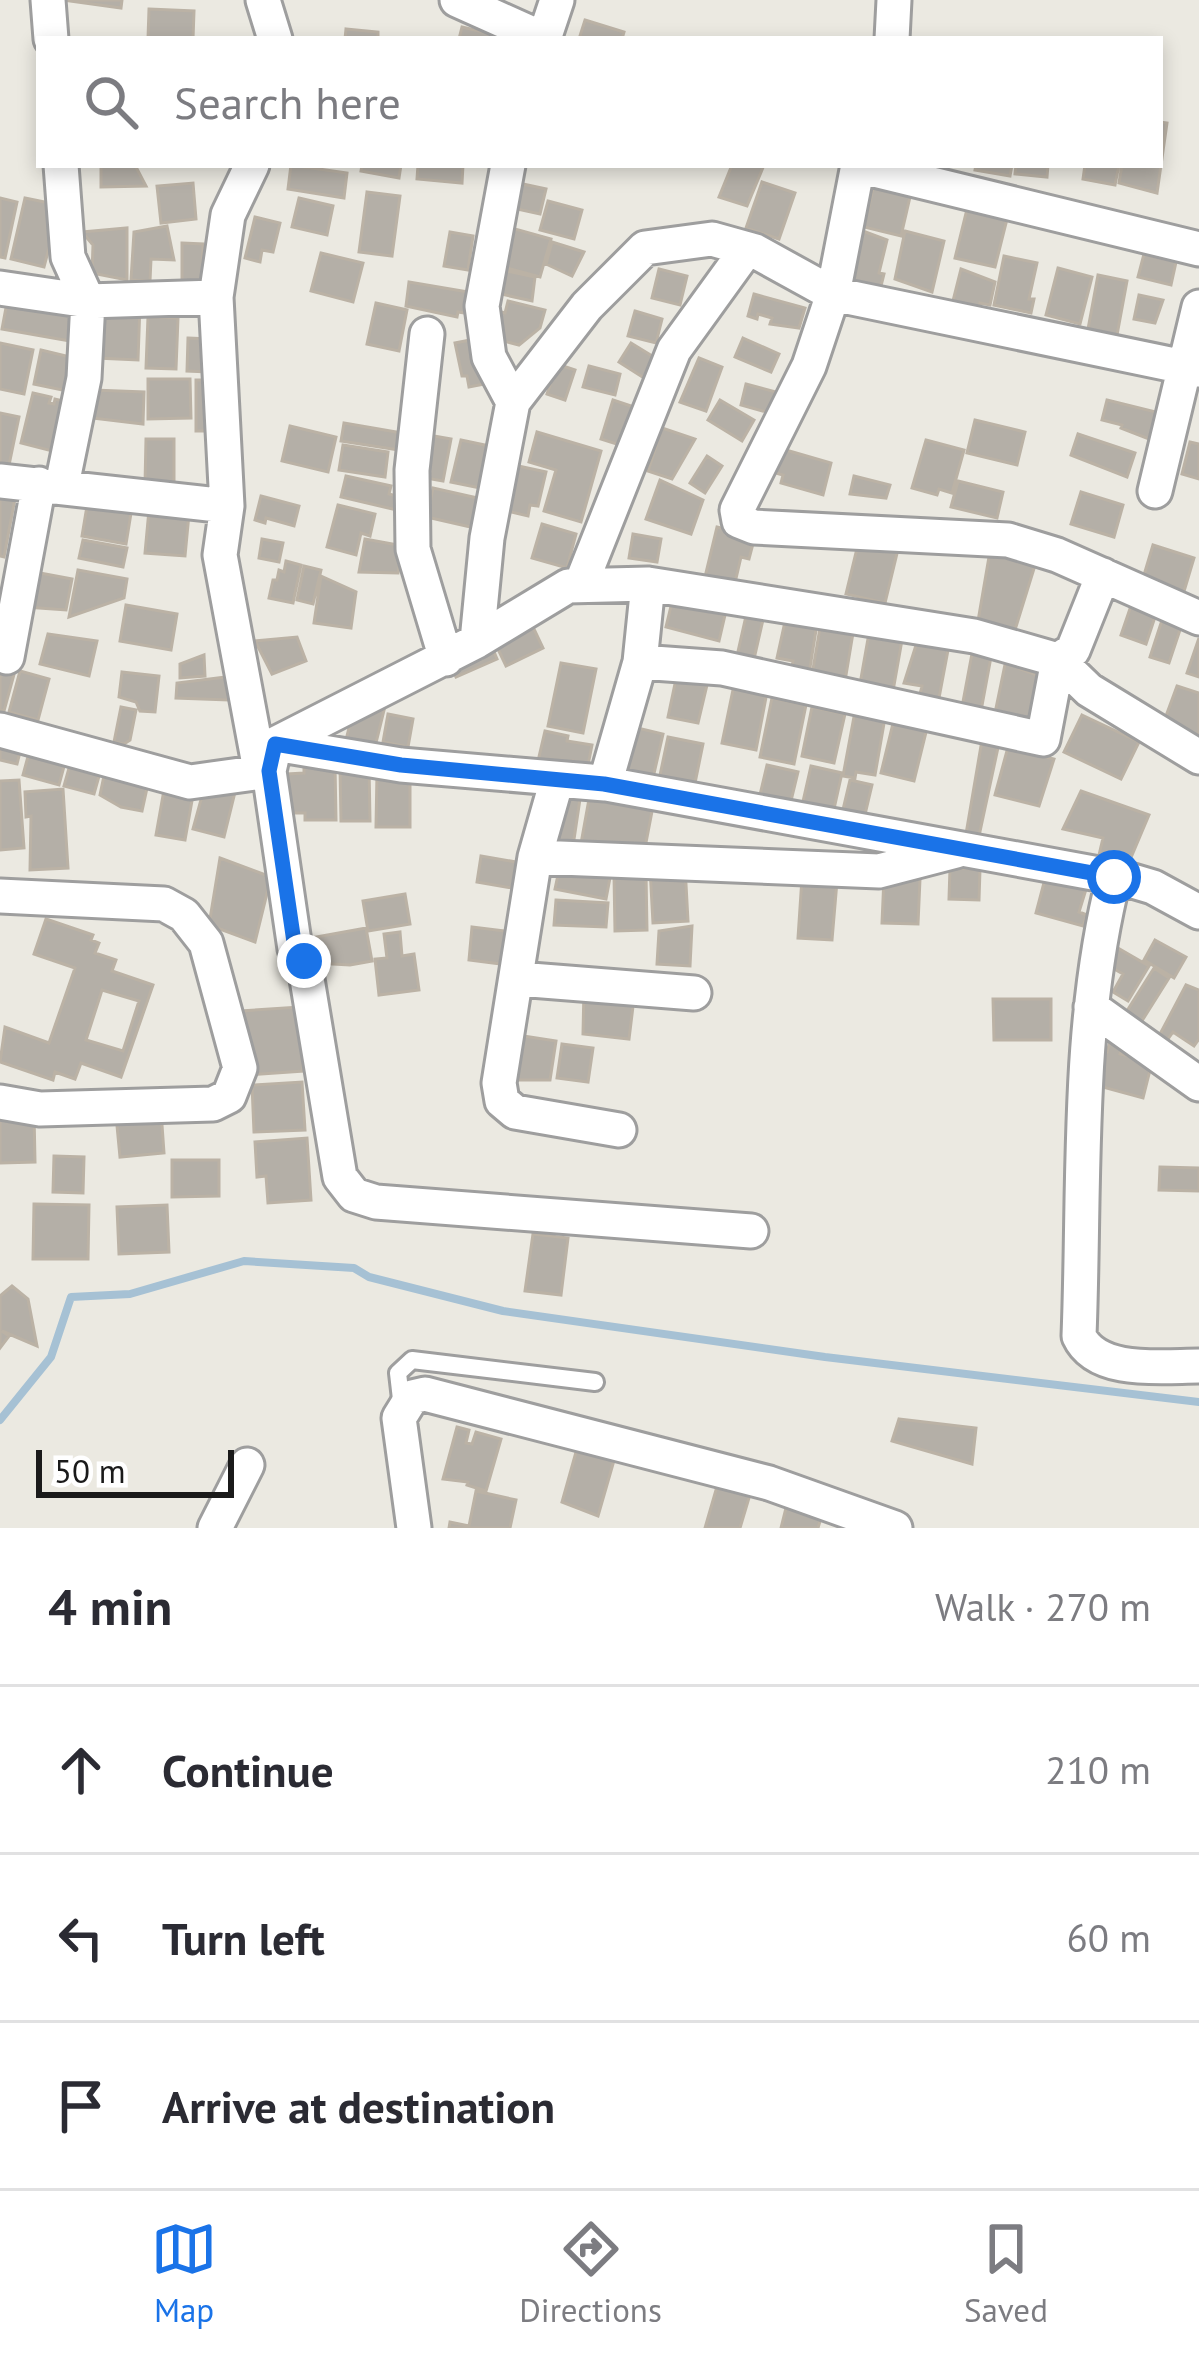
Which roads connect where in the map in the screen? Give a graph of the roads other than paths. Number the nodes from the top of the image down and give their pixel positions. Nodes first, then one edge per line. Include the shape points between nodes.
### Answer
1 (48, 0) edge
2 (263, 0) edge
3 (457, 0) edge
4 (557, 0) edge
5 (894, 0) edge
6 (51, 36) edge
7 (274, 36) edge
8 (537, 36) edge
9 (545, 36) edge
10 (892, 36) edge
11 (61, 168) edge
12 (251, 168) edge
13 (507, 168) edge
14 (858, 168) edge
15 (866, 168) edge
16 (747, 249) junction
17 (1199, 249) edge
18 (833, 294) junction
19 (2, 296) edge
20 (216, 297) junction
21 (88, 301) junction
22 (1199, 307) edge
23 (427, 334) dead end
24 (1193, 369) edge
25 (513, 402) junction
26 (0, 481) edge
27 (51, 484) junction
28 (1155, 491) dead end
29 (227, 506) junction
30 (1103, 575) junction
31 (581, 584) junction
32 (648, 584) junction
33 (1199, 618) edge
34 (477, 641) junction
35 (7, 657) dead end
36 (446, 658) junction
37 (1058, 660) junction
38 (640, 662) junction
39 (0, 730) edge
40 (1199, 758) edge
41 (268, 762) junction
42 (556, 780) junction
43 (604, 784) junction
44 (964, 849) junction
45 (535, 857) junction
46 (1114, 877) junction
47 (0, 896) edge
48 (1199, 912) edge
49 (518, 979) junction
50 (694, 993) dead end
51 (1091, 1007) junction
52 (1199, 1084) edge
53 (0, 1102) edge
54 (619, 1130) dead end
55 (751, 1231) dead end
56 (1199, 1366) edge
57 (596, 1382) dead end
58 (402, 1409) junction
59 (248, 1465) dead end
60 (215, 1528) edge
61 (414, 1528) edge
62 (895, 1528) edge

1 - 6 street
2 - 7 street
3 - 8 street
4 - 9 street
5 - 10 street
11 - 21 street via 68,256
12 - 20 street via 228,215
13 - 25 street via 482,306 489,358
14 - 18 street
15 - 17 street
16 - 18 street
16 - 25 street via 712,239 645,248 587,306
16 - 31 street via 674,350
18 - 24 street
18 - 30 street via 800,388 736,510 739,521 1009,540
19 - 21 street
20 - 21 street
20 - 29 street
21 - 27 street via 84,378
22 - 24 street
23 - 36 street via 412,549
24 - 28 street
25 - 34 street
26 - 27 street
27 - 29 street
27 - 35 street
29 - 41 street via 220,555
30 - 33 street
30 - 37 street via 1072,650
31 - 32 street
31 - 34 street
32 - 37 street via 974,635
32 - 38 street
34 - 36 street
36 - 41 street
37 - 38 street via 1043,739 722,668
37 - 40 street via 1089,690
38 - 43 street
39 - 41 street via 190,782
41 - 42 street via 337,757
41 - 55 street via 295,949 304,961 347,1190 376,1202
42 - 43 street
42 - 45 street
43 - 44 street
44 - 45 street via 879,871
44 - 46 street
45 - 49 street
46 - 48 street
46 - 51 street
47 - 53 street via 164,904 184,915 206,943 240,1068 229,1096 213,1104 40,1109
49 - 50 street
49 - 54 street via 502,1101 524,1115
51 - 52 street
51 - 56 street via 1079,1336 1100,1359
57 - 58 lane via 412,1360 398,1373
58 - 61 street
58 - 62 street via 412,1397 440,1396 769,1483
59 - 60 street

